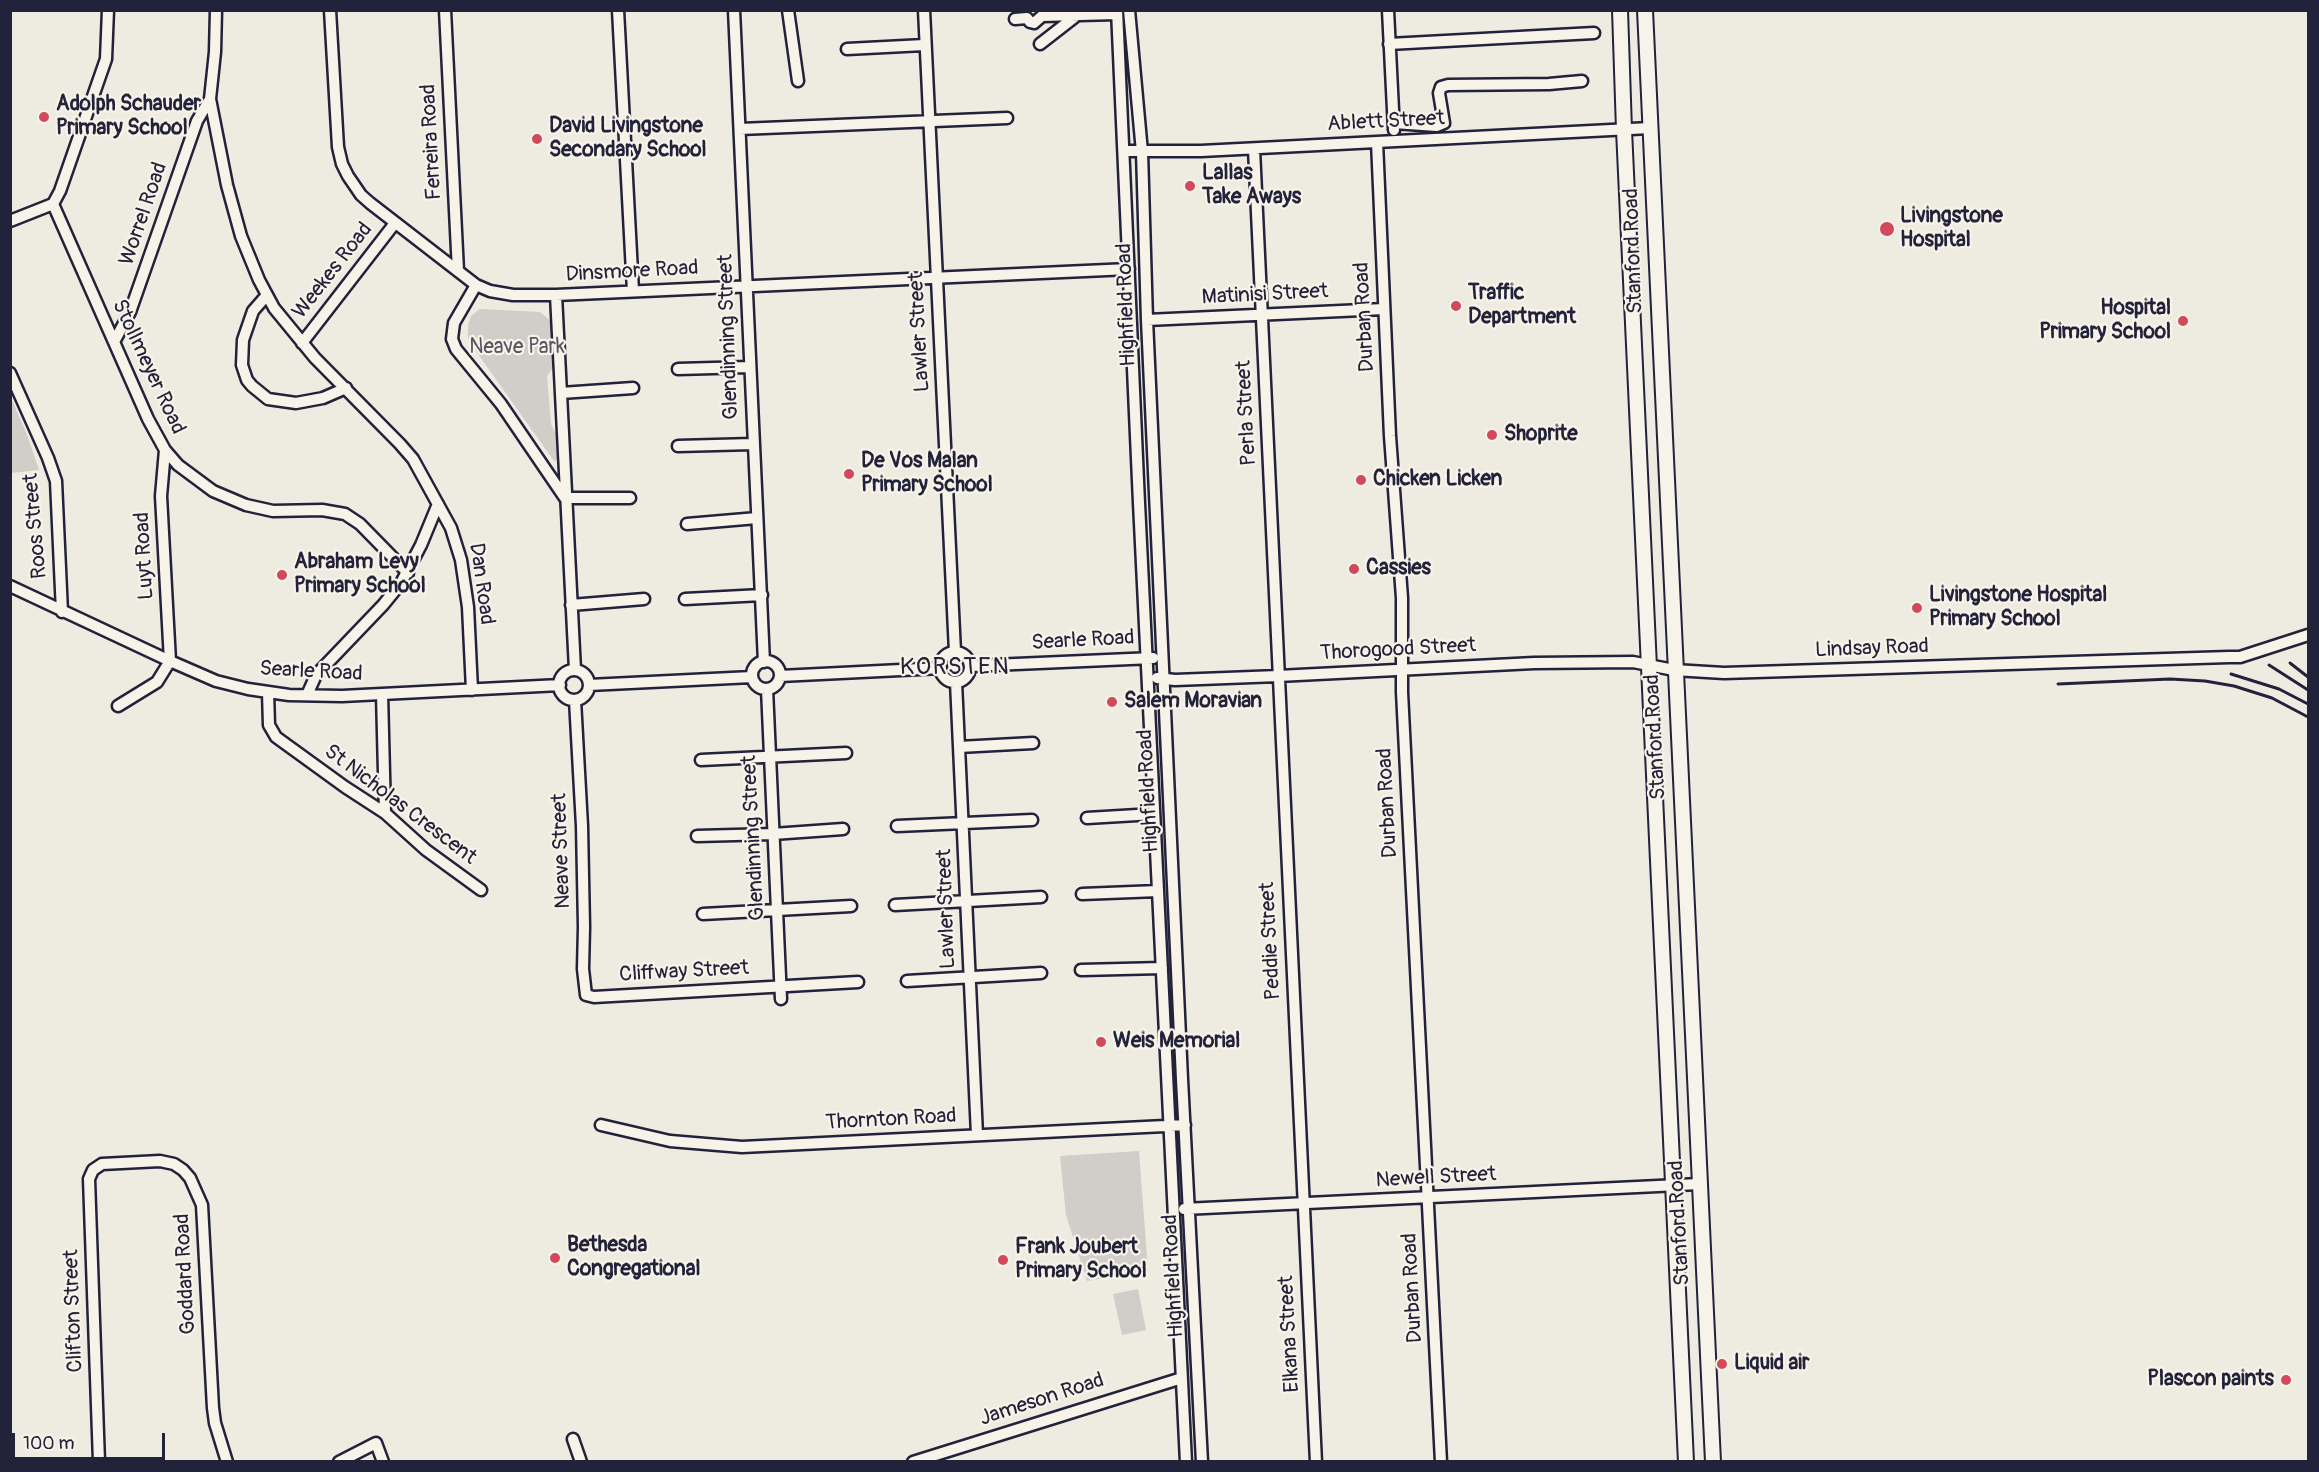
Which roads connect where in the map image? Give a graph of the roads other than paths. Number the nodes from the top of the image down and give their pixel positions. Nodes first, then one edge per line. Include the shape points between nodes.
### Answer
1 (108, 10) edge
2 (216, 10) edge
3 (330, 10) edge
4 (445, 10) edge
5 (618, 10) edge
6 (734, 10) edge
7 (788, 10) edge
8 (924, 10) edge
9 (1129, 10) edge
10 (1388, 10) edge
11 (1620, 10) edge
12 (1645, 10) edge
13 (1117, 12) edge
14 (1072, 13) edge
15 (1015, 19) dead end
16 (1594, 33) dead end
17 (1040, 44) dead end
18 (1389, 44) junction
19 (924, 45) junction
20 (847, 49) dead end
21 (798, 81) dead end
22 (1582, 81) dead end
23 (210, 99) junction
24 (1006, 118) dead end
25 (929, 121) junction
26 (1394, 123) junction
27 (1650, 128) junction
28 (740, 129) junction
29 (1624, 130) junction
30 (1395, 140) junction
31 (1377, 142) junction
32 (1254, 149) junction
33 (1125, 151) junction
34 (1142, 152) junction
35 (52, 204) junction
36 (10, 221) edge
37 (395, 223) junction
38 (1129, 269) junction
39 (458, 271) junction
40 (937, 277) junction
41 (476, 285) junction
42 (746, 286) junction
43 (633, 291) junction
44 (267, 295) junction
45 (556, 295) junction
46 (1384, 309) junction
47 (1262, 315) junction
48 (1147, 320) junction
49 (114, 342) junction
50 (302, 343) junction
51 (749, 367) junction
52 (678, 369) dead end
53 (11, 377) edge
54 (346, 388) junction
55 (633, 388) dead end
56 (561, 393) junction
57 (753, 444) junction
58 (678, 446) dead end
59 (165, 450) junction
60 (565, 498) junction
61 (630, 498) dead end
62 (438, 504) junction
63 (757, 518) junction
64 (687, 524) dead end
65 (408, 573) junction
66 (10, 586) edge
67 (762, 595) junction
68 (1160, 597) junction
69 (644, 599) dead end
70 (685, 599) dead end
71 (1144, 599) junction
72 (571, 605) junction
73 (62, 612) junction
74 (2308, 635) edge
75 (955, 652) junction
76 (1146, 658) junction
77 (1162, 660) junction
78 (170, 661) junction
79 (764, 662) junction
80 (1650, 665) junction
81 (970, 666) junction
82 (940, 668) junction
83 (1401, 668) junction
84 (575, 670) junction
85 (1674, 670) junction
86 (780, 676) junction
87 (1278, 676) junction
88 (752, 677) junction
89 (1148, 678) junction
90 (1163, 679) junction
91 (956, 682) junction
92 (560, 685) junction
93 (589, 685) junction
94 (767, 689) junction
95 (472, 690) junction
96 (268, 692) junction
97 (382, 694) junction
98 (307, 695) junction
99 (575, 700) junction
100 (118, 706) dead end
101 (1033, 743) dead end
102 (960, 747) junction
103 (846, 753) dead end
104 (770, 756) junction
105 (701, 760) dead end
106 (385, 813) junction
107 (1154, 814) junction
108 (1087, 818) dead end
109 (1032, 820) dead end
110 (963, 823) junction
111 (897, 826) dead end
112 (843, 829) dead end
113 (773, 834) junction
114 (697, 836) dead end
115 (481, 890) dead end
116 (1158, 891) junction
117 (1082, 894) dead end
118 (1041, 897) dead end
119 (966, 900) junction
120 (895, 905) dead end
121 (851, 906) dead end
122 (776, 909) junction
123 (703, 914) dead end
124 (1162, 968) junction
125 (1081, 970) dead end
126 (1041, 973) dead end
127 (970, 977) junction
128 (907, 981) dead end
129 (858, 982) dead end
130 (780, 986) junction
131 (590, 997) joint
132 (781, 999) dead end
133 (601, 1125) dead end
134 (1185, 1125) junction
135 (1169, 1126) junction
136 (977, 1135) junction
137 (102, 1164) joint
138 (1699, 1184) junction
139 (1672, 1185) junction
140 (1429, 1198) junction
141 (1303, 1204) junction
142 (1174, 1209) junction
143 (1190, 1209) junction
144 (1182, 1378) junction
145 (573, 1439) dead end
146 (938, 1458) edge
147 (99, 1461) edge
148 (227, 1461) edge
149 (339, 1461) edge
150 (383, 1461) edge
151 (581, 1461) edge
152 (913, 1461) edge
153 (1186, 1461) edge
154 (1202, 1461) edge
155 (1316, 1461) edge
156 (1441, 1461) edge
157 (1686, 1461) edge
158 (1713, 1461) edge

1 - 35 street via 106,59
2 - 23 street
3 - 37 street, Dinsmore Road via 342,164 361,195
4 - 39 street, Ferreira Road
5 - 43 street
6 - 28 street, Glendinning Street
7 - 21 street
8 - 19 street, Lawler Street
9 - 34 street, Highfield Road
10 - 18 street
11 - 29 main road, Stanford Road
12 - 27 main road, Stanford Road
13 - 14 street
13 - 33 street, Highfield Road
14 - 15 street via 1042,16 1033,11 1027,18
14 - 17 street
16 - 18 street
18 - 26 street
19 - 20 street
19 - 25 street, Lawler Street
22 - 26 street via 1448,85 1441,87 1440,93 1444,123
23 - 44 street, Dan Road via 241,236
23 - 49 street, Worrel Road via 197,121 130,312
24 - 25 street
25 - 28 street
25 - 40 street, Lawler Street
26 - 30 street
27 - 29 street, Ablett Street
27 - 85 main road, Stanford Road
28 - 42 street, Glendinning Street
29 - 30 street, Ablett Street
29 - 80 main road, Stanford Road
30 - 31 street, Ablett Street
31 - 32 street, Ablett Street
31 - 46 street, Durban Road
32 - 34 street, Ablett Street
32 - 47 street, Perla Street
33 - 34 street, Ablett Street
33 - 38 street, Highfield Road
34 - 48 street, Highfield Road
35 - 36 street
35 - 49 street, Stollmeyer Road
37 - 39 street, Dinsmore Road
37 - 50 street, Weekes Road
38 - 40 street, Dinsmore Road
38 - 71 street, Highfield Road
39 - 41 street, Dinsmore Road
40 - 42 street, Dinsmore Road
40 - 75 street, Lawler Street
41 - 45 street, Dinsmore Road via 497,293
41 - 60 street via 454,323 452,339 456,349 501,404
42 - 43 street, Dinsmore Road
42 - 51 street, Glendinning Street
43 - 45 street, Dinsmore Road
44 - 50 street, Dan Road
44 - 54 street via 253,311 243,340 242,365 252,386 268,399 286,403 323,399
45 - 56 street
46 - 47 street, Matinisi Street
46 - 83 street, Durban Road via 1402,598
47 - 48 street, Matinisi Street
47 - 87 street, Perla Street
48 - 68 street, Highfield Road
49 - 59 street, Stollmeyer Road
50 - 54 street, Dan Road
51 - 52 street
51 - 57 street, Glendinning Street
53 - 73 street, Roos Street via 56,481
54 - 62 street, Dan Road via 413,459
55 - 56 street
56 - 60 street
57 - 58 street
57 - 63 street, Glendinning Street
59 - 65 street, Stollmeyer Road via 193,478 236,502 273,511 322,510 345,514
59 - 78 street, Luyt Road via 161,496
60 - 61 street
60 - 72 street
62 - 65 street
62 - 95 street, Dan Road via 461,560 468,607
63 - 64 street
63 - 67 street, Glendinning Street
65 - 98 street via 316,675
66 - 73 street, Searle Road
67 - 70 street
67 - 79 street, Glendinning Street
68 - 71 street
68 - 77 street, Highfield Road
69 - 72 street
71 - 76 street, Highfield Road
72 - 84 street
73 - 78 street, Searle Road
74 - 85 street, Lindsay Road via 2240,657 1724,673
75 - 81 street via 966,656
75 - 82 street via 944,657
76 - 77 street, Searle Road
76 - 81 street, Searle Road
76 - 89 street, Highfield Road
77 - 90 street, Highfield Road
78 - 96 street, Searle Road via 216,681
78 - 100 street via 157,682
79 - 86 street via 775,665
79 - 88 street via 755,667
80 - 83 street, Thorogood Street via 1534,663
80 - 85 street, Lindsay Road
80 - 139 main road, Stanford Road
81 - 91 street via 966,677
82 - 86 street
82 - 91 street via 948,680
83 - 87 street, Thorogood Street
83 - 140 street, Durban Road
84 - 92 street via 566,673
84 - 93 street via 584,673
85 - 138 main road, Stanford Road
86 - 94 street via 776,686
87 - 90 street, Thorogood Street
87 - 141 street, Peddie Street
88 - 93 street
88 - 94 street via 757,686
89 - 90 street, Thorogood Street
89 - 107 street, Highfield Road
90 - 134 street, Highfield Road
91 - 102 street, Lawler Street
92 - 95 street, Searle Road
92 - 99 street via 566,697
93 - 99 street via 585,695
94 - 104 street, Glendinning Street
95 - 97 street, Searle Road
96 - 98 street, Searle Road
96 - 106 street, St Nicholas Crescent via 269,724 276,737
97 - 98 street, Searle Road
97 - 106 street
99 - 131 street, Neave Street via 582,834 583,969 585,993
101 - 102 street
102 - 110 street, Lawler Street
103 - 104 street
104 - 105 street
104 - 113 street, Glendinning Street
106 - 115 street, St Nicholas Crescent via 426,850
107 - 108 street
107 - 116 street, Highfield Road
109 - 110 street
110 - 111 street
110 - 119 street, Lawler Street
112 - 113 street
113 - 114 street
113 - 122 street, Glendinning Street
116 - 117 street
116 - 124 street, Highfield Road
118 - 119 street
119 - 120 street
119 - 127 street, Lawler Street
121 - 122 street
122 - 123 street
122 - 130 street, Glendinning Street
124 - 125 street
124 - 135 street, Highfield Road
126 - 127 street
127 - 128 street
127 - 136 street, Lawler Street
129 - 130 street
130 - 131 street, Cliffway Street
130 - 132 street, Glendinning Street
133 - 136 street, Thornton Road via 670,1141 742,1147
134 - 135 street, Thornton Road
134 - 143 street, Highfield Road
135 - 136 street, Thornton Road
135 - 142 street, Highfield Road
137 - 147 street, Clifton Street via 93,1170 88,1184
137 - 148 street, Goddard Road via 168,1162 188,1175 201,1199 214,1417
138 - 139 street, Newell Street
138 - 158 main road, Stanford Road
139 - 140 street, Newell Street
139 - 157 main road, Stanford Road
140 - 141 street, Newell Street
140 - 156 street, Durban Road
141 - 143 street, Newell Street
141 - 155 street, Elkana Street
142 - 143 street, Newell Street
142 - 144 street, Highfield Road
143 - 154 street, Highfield Road
144 - 146 street, Jameson Road
144 - 153 street, Highfield Road
145 - 151 street
146 - 152 street, Jameson Road
149 - 150 street via 375,1443

